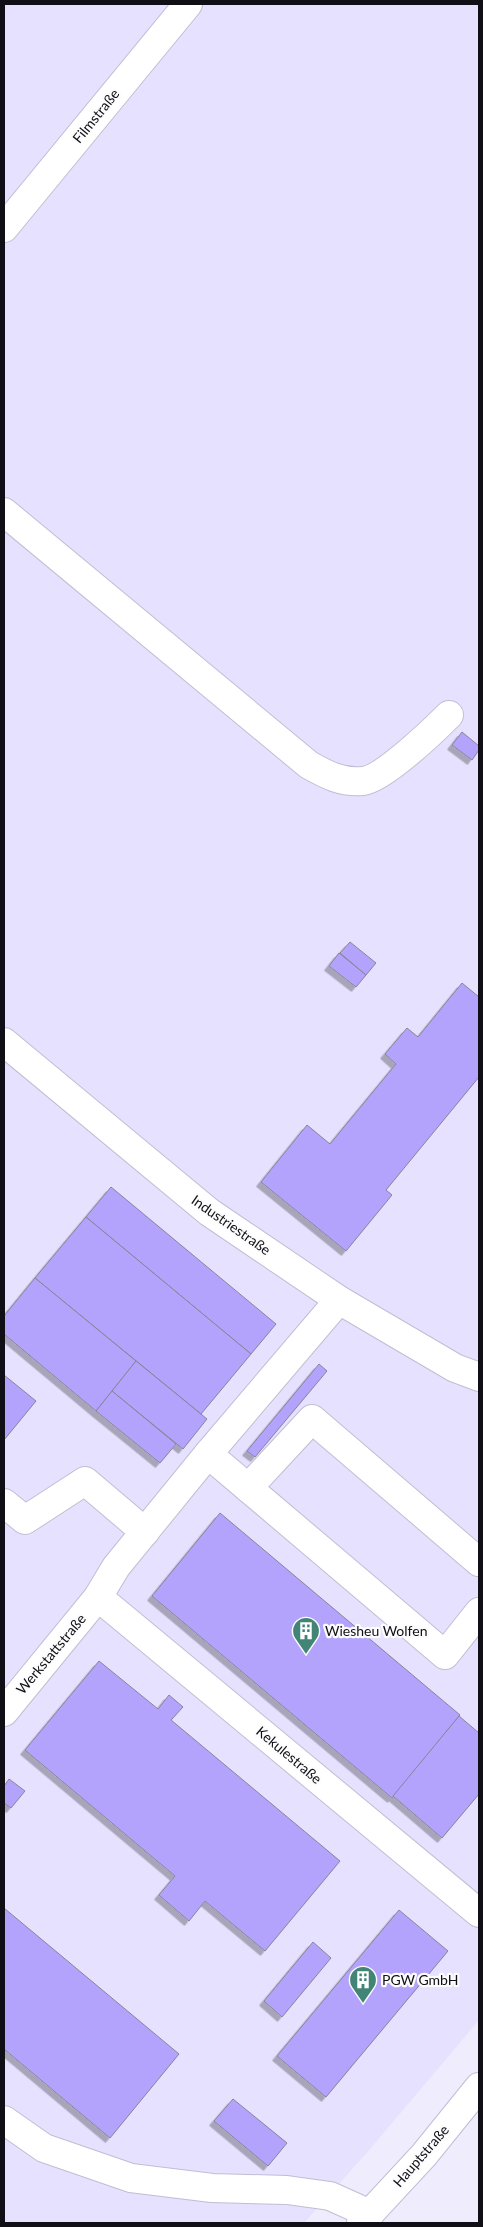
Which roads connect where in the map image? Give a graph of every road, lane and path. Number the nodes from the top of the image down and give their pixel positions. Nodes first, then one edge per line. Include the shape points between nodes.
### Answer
1 (188, 4) edge
2 (4, 228) edge
3 (4, 512) edge
4 (449, 715) dead end
5 (4, 1042) edge
6 (339, 1300) junction
7 (479, 1377) edge
8 (208, 1454) junction
9 (248, 1488) junction
10 (4, 1503) edge
11 (145, 1532) junction
12 (479, 1562) edge
13 (98, 1597) junction
14 (479, 1612) edge
15 (4, 1712) edge
16 (479, 1913) edge
17 (479, 2087) edge
18 (4, 2120) edge
19 (365, 2219) edge

1 - 2 street, Filmstraße
3 - 4 street via 309,765 335,779 365,781 390,766
5 - 6 street, Industriestraße via 209,1212
6 - 7 street, Industriestraße via 455,1368
6 - 8 street, Werkstattstraße
8 - 9 street
8 - 11 street, Werkstattstraße
9 - 12 street via 312,1419
9 - 14 street via 445,1655
10 - 11 street via 25,1520 85,1481
11 - 13 street, Werkstattstraße via 116,1567
13 - 15 street, Werkstattstraße
13 - 16 street, Kekulestraße
17 - 19 street, Hauptstraße via 424,2156
18 - 19 street via 44,2148 131,2178 212,2188 287,2190 330,2196

